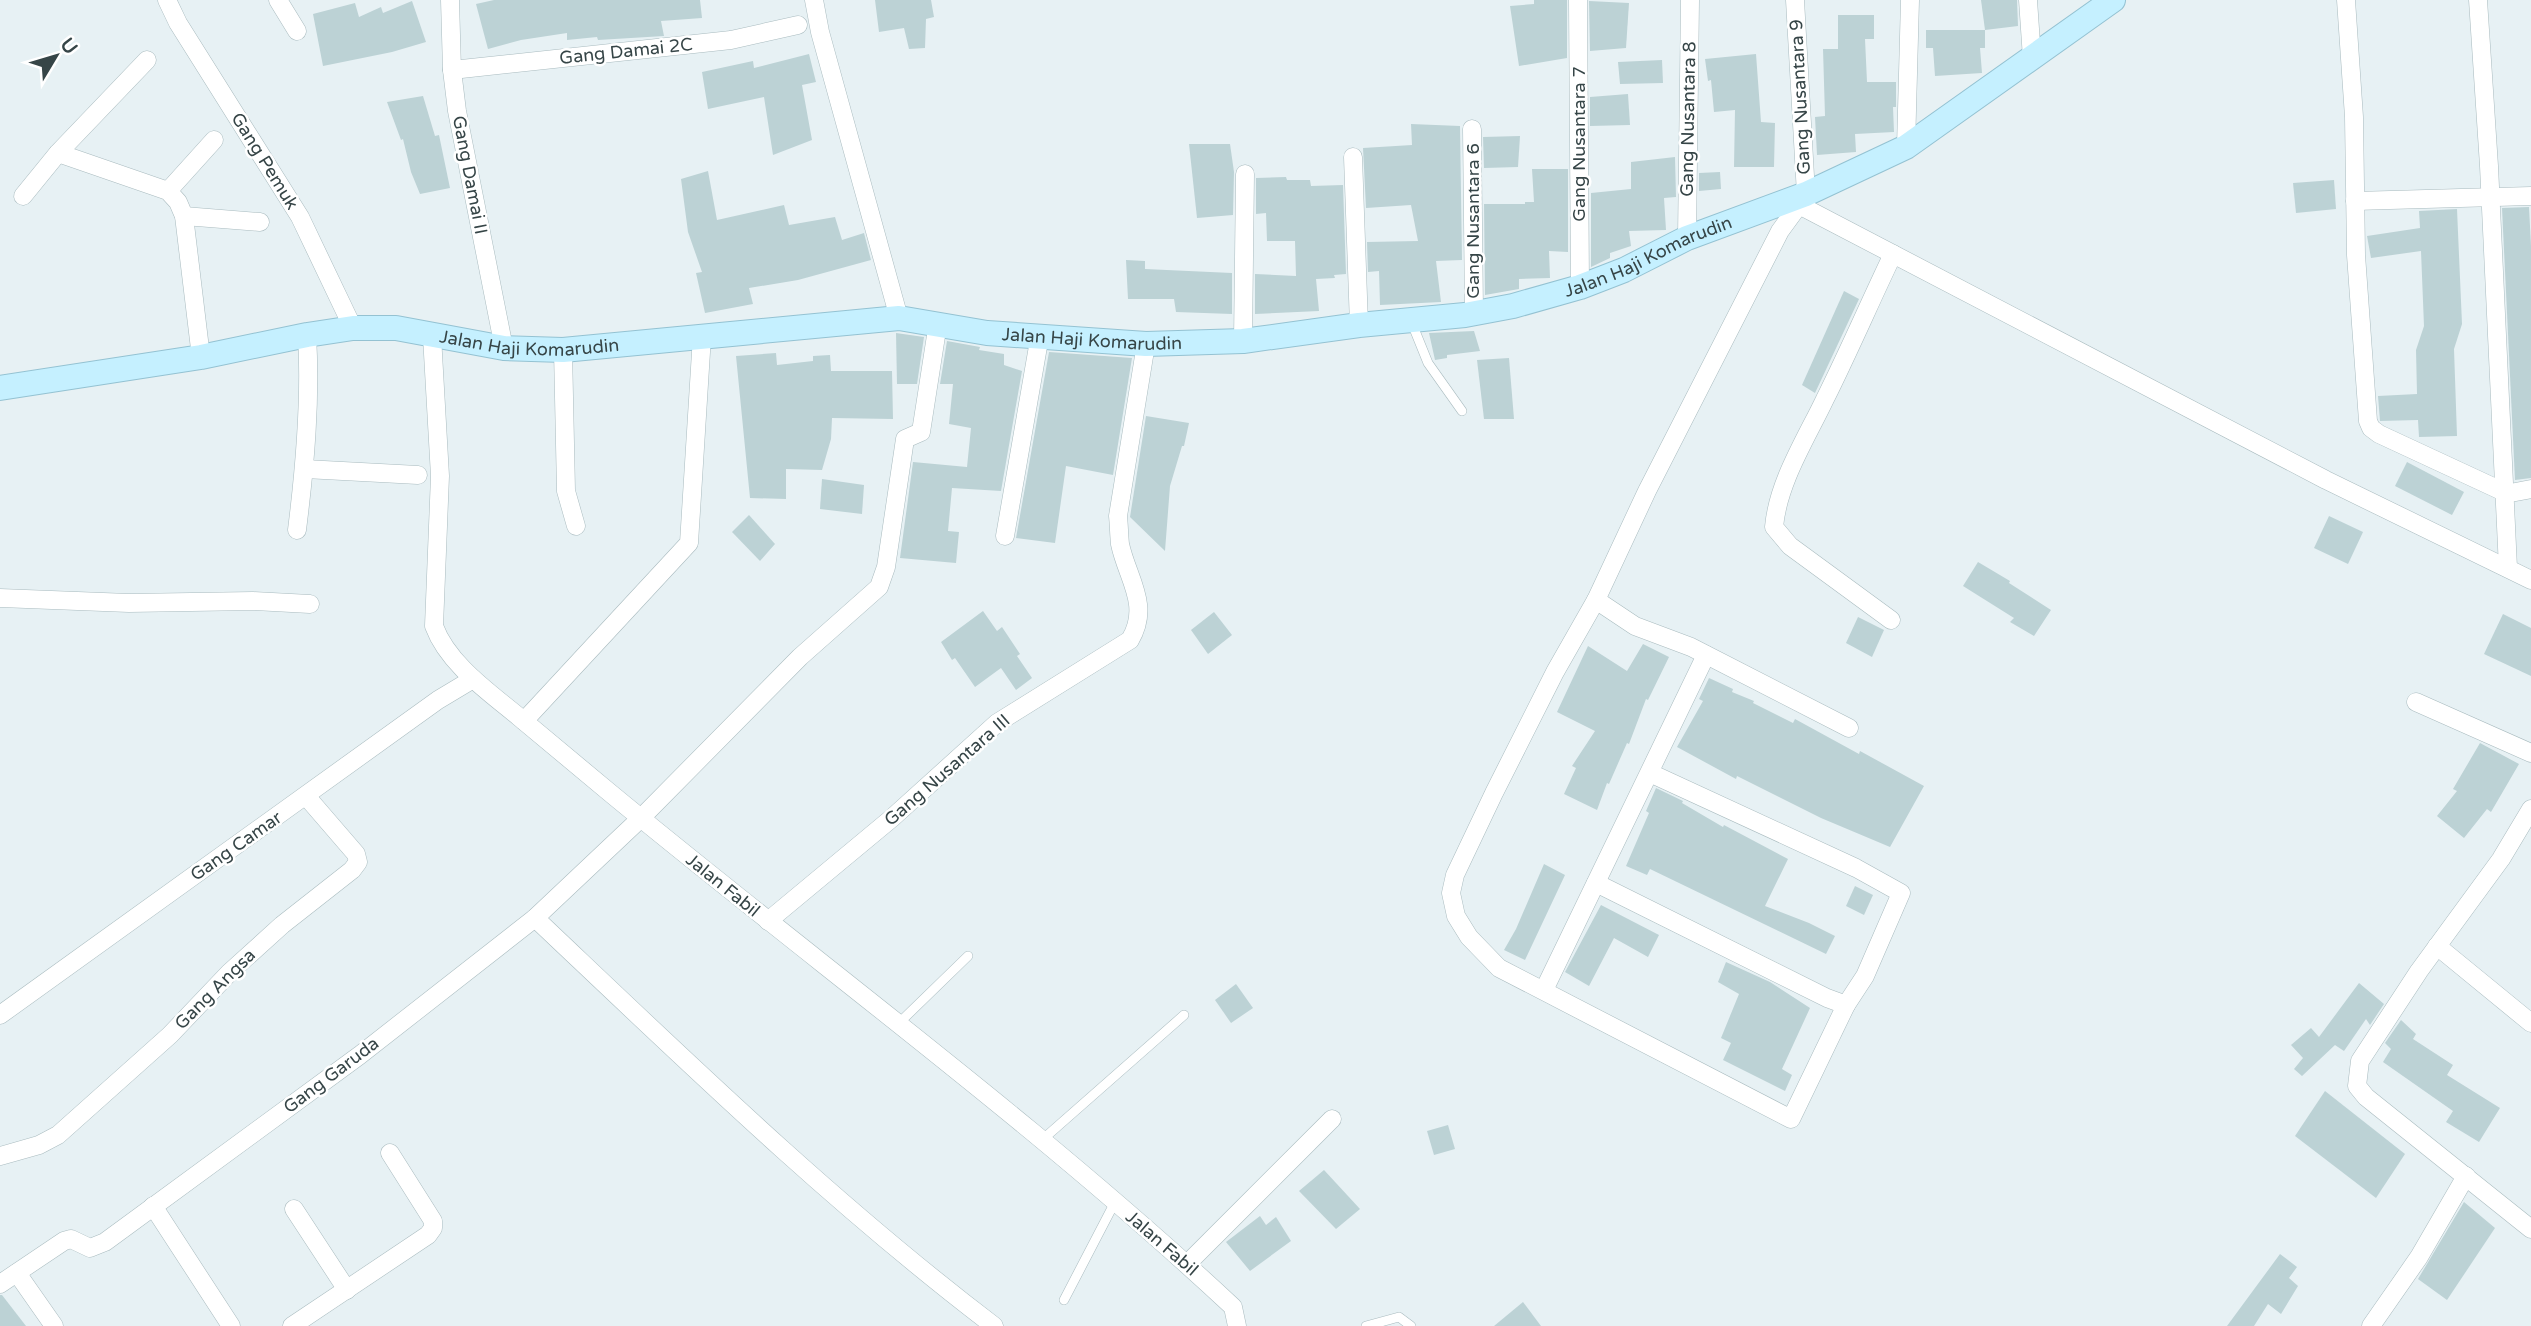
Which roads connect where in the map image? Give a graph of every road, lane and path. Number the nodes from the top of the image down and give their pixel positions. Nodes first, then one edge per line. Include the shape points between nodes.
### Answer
1 (167, 0) edge
2 (278, 0) edge
3 (450, 0) edge
4 (814, 0) edge
5 (1578, 0) edge
6 (1690, 0) edge
7 (1795, 0) edge
8 (1910, 0) edge
9 (2028, 0) edge
10 (2113, 0) edge
11 (2346, 0) edge
12 (2478, 0) edge
13 (798, 24) dead end
14 (297, 31) dead end
15 (2032, 58) junction
16 (147, 60) dead end
17 (452, 70) junction
18 (1472, 129) dead end
19 (214, 140) dead end
20 (1906, 147) junction
21 (58, 153) junction
22 (1353, 157) dead end
23 (1245, 174) dead end
24 (168, 191) junction
25 (23, 196) dead end
26 (2531, 196) edge
27 (2490, 198) junction
28 (1803, 200) junction
29 (2356, 201) junction
30 (184, 216) junction
31 (260, 222) dead end
32 (1687, 238) junction
33 (1893, 254) junction
34 (1580, 287) junction
35 (1474, 313) junction
36 (899, 318) junction
37 (1411, 319) junction
38 (937, 323) junction
39 (1359, 325) junction
40 (353, 328) junction
41 (307, 335) junction
42 (1040, 335) junction
43 (432, 336) junction
44 (702, 336) junction
45 (1243, 341) junction
46 (1146, 344) junction
47 (504, 348) junction
48 (564, 350) junction
49 (201, 356) junction
50 (0, 388) edge
51 (1462, 411) dead end
52 (305, 469) junction
53 (418, 475) dead end
54 (2531, 489) edge
55 (2504, 493) junction
56 (576, 526) dead end
57 (298, 530) dead end
58 (1005, 536) dead end
59 (2508, 568) junction
60 (2531, 580) edge
61 (0, 598) edge
62 (1595, 600) junction
63 (310, 604) dead end
64 (1891, 620) dead end
65 (1706, 655) junction
66 (474, 679) junction
67 (2416, 702) dead end
68 (524, 721) junction
69 (1849, 728) dead end
70 (2531, 754) edge
71 (1650, 773) junction
72 (306, 796) junction
73 (641, 818) junction
74 (2528, 822) edge
75 (1596, 883) junction
76 (535, 918) junction
77 (768, 921) junction
78 (2437, 946) junction
79 (968, 956) dead end
80 (1544, 990) junction
81 (1846, 1004) junction
82 (0, 1015) edge
83 (1184, 1016) dead end
84 (2531, 1023) edge
85 (898, 1024) junction
86 (1332, 1119) dead end
87 (1042, 1140) junction
88 (390, 1153) dead end
89 (0, 1156) edge
90 (2466, 1175) junction
91 (1115, 1202) junction
92 (153, 1206) junction
93 (294, 1209) dead end
94 (2531, 1229) edge
95 (1187, 1264) junction
96 (17, 1273) junction
97 (0, 1284) edge
98 (347, 1290) junction
99 (1064, 1300) dead end
100 (54, 1326) edge
101 (231, 1326) edge
102 (292, 1326) edge
103 (994, 1326) edge
104 (1237, 1326) edge
105 (1366, 1326) edge
106 (1411, 1326) edge
107 (2371, 1326) edge

1 - 40 street, Gang Pemuk via 300,217
2 - 14 street
3 - 17 street, Gang Damai II
4 - 36 street
5 - 34 street, Gang Nusantara 7
6 - 32 street, Gang Nusantara 8
7 - 28 street, Gang Nusantara 9
8 - 20 street
9 - 15 street
10 - 15 street, Jalan Haji Komarudin
11 - 29 street
12 - 27 street
13 - 17 street, Gang Damai 2C via 732,40
15 - 20 street, Jalan Haji Komarudin
16 - 21 street
17 - 47 street, Gang Damai II
18 - 35 street, Gang Nusantara 6
19 - 24 street
20 - 28 street, Jalan Haji Komarudin
21 - 24 street
21 - 25 street
22 - 39 street
23 - 45 street
24 - 30 street
26 - 27 street
27 - 29 street
27 - 55 street
28 - 32 street, Jalan Haji Komarudin
28 - 33 street
28 - 62 street via 1780,231
29 - 55 street via 2366,415 2371,428
30 - 31 street
30 - 49 street
32 - 34 street, Jalan Haji Komarudin
33 - 59 street via 2326,480
33 - 64 street via 1799,447 1774,527 1790,546
34 - 35 street, Jalan Haji Komarudin
35 - 37 street, Jalan Haji Komarudin
36 - 38 street, Jalan Haji Komarudin
36 - 44 street, Jalan Haji Komarudin
37 - 39 street, Jalan Haji Komarudin
37 - 51 lane via 1428,363
38 - 42 street, Jalan Haji Komarudin via 987,333
38 - 73 street, Gang Garuda via 921,432 905,439 879,587 800,657
39 - 45 street, Jalan Haji Komarudin
40 - 41 street, Jalan Haji Komarudin
40 - 43 street, Jalan Haji Komarudin via 396,328
41 - 49 street, Jalan Haji Komarudin
41 - 52 street
42 - 46 street, Jalan Haji Komarudin
42 - 58 street
43 - 47 street, Jalan Haji Komarudin
43 - 66 street, Jalan Fabil via 440,476 434,626 440,642
44 - 48 street, Jalan Haji Komarudin
44 - 68 street via 689,542
45 - 46 street, Jalan Haji Komarudin
46 - 77 street, Gang Nusantara III via 1118,516 1120,544 1139,615 1130,640 997,723
47 - 48 street, Jalan Haji Komarudin
48 - 56 street via 566,491
49 - 50 street, Jalan Haji Komarudin
52 - 53 street
52 - 57 street
54 - 55 street
55 - 59 street
59 - 60 street
61 - 63 street
62 - 65 street via 1635,626
62 - 80 street via 1494,793 1451,892 1456,916 1469,937 1499,968
65 - 69 street
65 - 71 street
66 - 68 street, Jalan Fabil
66 - 72 street, Gang Camar
67 - 70 street
68 - 73 street, Jalan Fabil
71 - 75 street
71 - 81 street via 1901,893 1865,976
72 - 82 street, Gang Camar
72 - 89 street, Gang Angsa via 356,854 358,862 352,870 282,925 170,1035 58,1135
73 - 76 street, Gang Garuda
73 - 77 street, Jalan Fabil
74 - 78 street
75 - 80 street
75 - 81 street
76 - 92 street, Gang Garuda via 360,1055
76 - 103 street via 723,1097 931,1278
77 - 85 street, Jalan Fabil
78 - 84 street
78 - 90 street via 2360,1061 2357,1086
79 - 85 lane
80 - 81 street via 1791,1119
83 - 87 lane
85 - 87 street, Jalan Fabil
86 - 95 street
87 - 91 street, Jalan Fabil
88 - 98 street via 433,1228
90 - 94 street
90 - 107 street via 2419,1257
91 - 95 street, Jalan Fabil
91 - 99 lane
92 - 96 street, Gang Garuda via 105,1241 90,1248 64,1241
92 - 101 street
93 - 98 street
95 - 104 street, Jalan Fabil via 1233,1307
96 - 97 street, Gang Garuda
96 - 100 street
98 - 102 street
105 - 106 lane via 1399,1317

